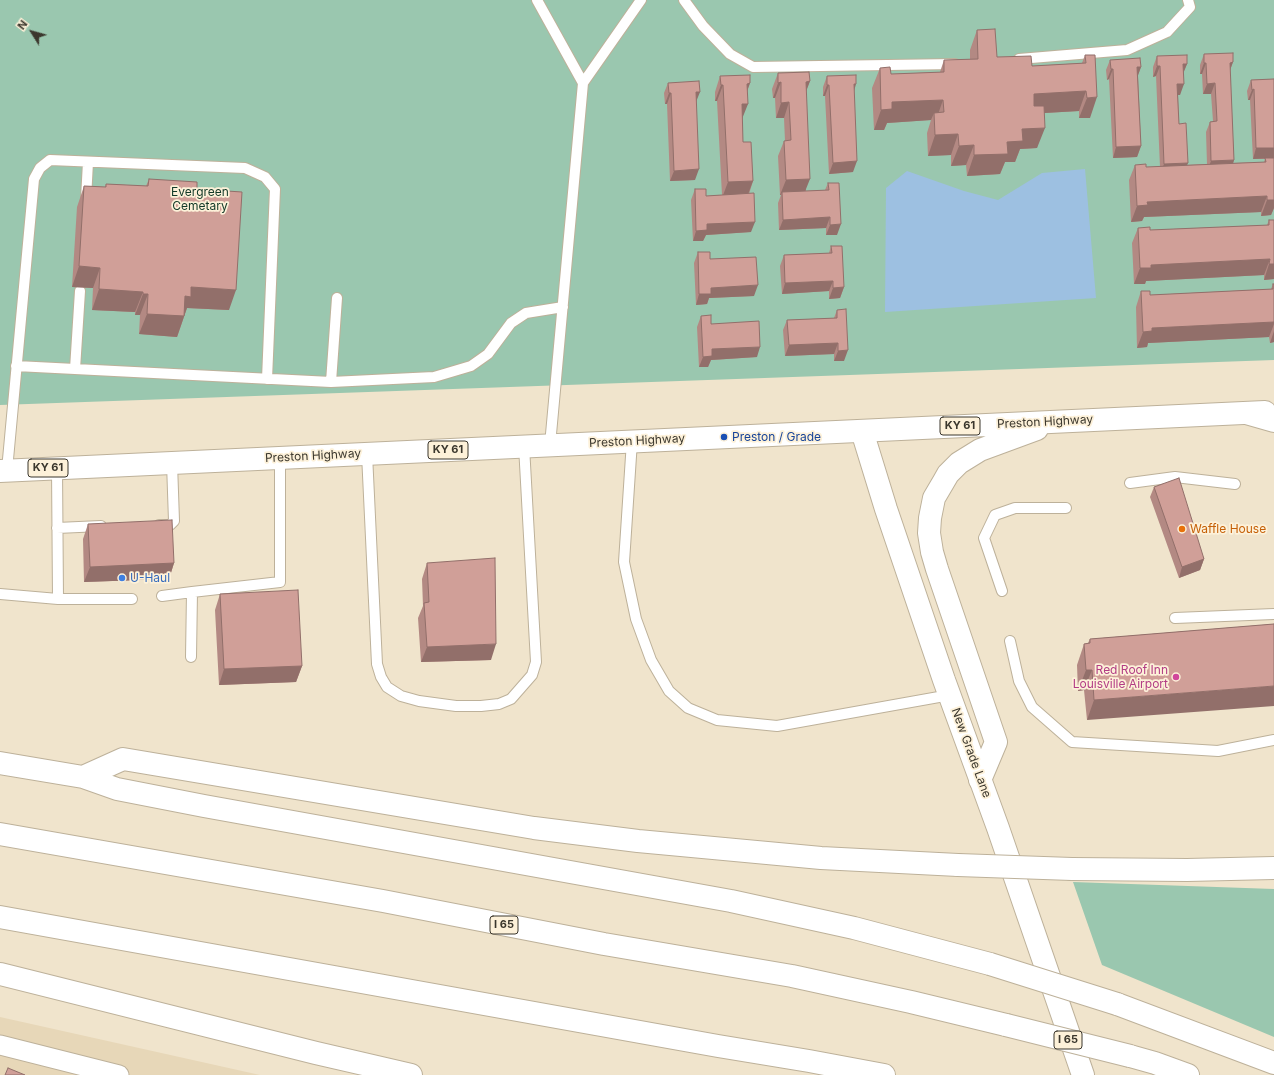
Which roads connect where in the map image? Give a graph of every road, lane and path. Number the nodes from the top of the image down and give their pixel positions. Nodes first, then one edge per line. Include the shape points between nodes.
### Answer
1 (537, 0) edge
2 (641, 0) edge
3 (684, 0) edge
4 (1188, 0) edge
5 (1010, 60) edge
6 (964, 64) edge
7 (583, 83) junction
8 (88, 162) junction
9 (86, 203) edge
10 (80, 291) dead end
11 (337, 298) dead end
12 (563, 307) junction
13 (16, 366) junction
14 (75, 369) junction
15 (267, 379) junction
16 (331, 382) junction
17 (1274, 411) edge
18 (1246, 413) junction
19 (1058, 421) junction
20 (1274, 421) edge
21 (862, 431) junction
22 (632, 441) junction
23 (550, 445) junction
24 (524, 446) junction
25 (366, 454) junction
26 (280, 458) junction
27 (172, 463) junction
28 (57, 468) junction
29 (3, 470) edge
30 (1130, 483) dead end
31 (1235, 484) dead end
32 (1066, 508) dead end
33 (148, 525) edge
34 (110, 526) edge
35 (57, 528) junction
36 (1002, 591) dead end
37 (192, 592) junction
38 (0, 594) edge
39 (162, 596) dead end
40 (58, 599) junction
41 (132, 599) dead end
42 (1274, 614) edge
43 (1175, 618) dead end
44 (1010, 641) dead end
45 (191, 657) dead end
46 (950, 695) junction
47 (1274, 740) edge
48 (0, 763) edge
49 (83, 777) junction
50 (980, 780) junction
51 (0, 834) edge
52 (1274, 868) edge
53 (0, 917) edge
54 (0, 974) edge
55 (0, 1045) edge
56 (1274, 1063) edge
57 (119, 1075) edge
58 (411, 1075) edge
59 (884, 1075) edge
60 (1083, 1075) edge
61 (1188, 1075) edge

1 - 7 lane
2 - 7 lane
3 - 6 lane via 703,26 730,54 753,67
4 - 5 lane via 1190,7 1167,32 1127,50
7 - 12 lane
8 - 9 lane
8 - 13 lane via 50,160 40,168 34,179
8 - 15 lane via 245,168 265,177 275,189
10 - 14 lane
11 - 16 lane
12 - 16 lane via 526,313 512,323 488,354 470,366 434,377
12 - 23 lane
13 - 14 lane
13 - 29 lane
14 - 15 lane
15 - 16 lane
17 - 18 main road, Preston Highway / KY 61
18 - 19 main road, Preston Highway / KY 61
18 - 20 main road
19 - 21 main road, Preston Highway / KY 61
19 - 50 main road via 972,454 948,474 932,504 929,533 932,552 996,742
21 - 22 main road, Preston Highway / KY 61
21 - 46 main road, New Grade Lane
22 - 23 main road, Preston Highway / KY 61
22 - 46 lane via 624,562 633,605 651,660 669,691 688,708 717,720 777,726
23 - 24 main road, Preston Highway / KY 61
24 - 25 main road, Preston Highway / KY 61
24 - 25 lane via 536,662 532,675 511,699 499,704 481,706 456,706 401,696 387,687 381,677 377,664
25 - 26 main road, Preston Highway / KY 61
26 - 27 main road, Preston Highway / KY 61
26 - 37 lane via 280,582
27 - 28 main road, Preston Highway / KY 61
27 - 33 lane via 174,521 170,525
28 - 29 main road, Preston Highway / KY 61
28 - 35 lane
30 - 31 lane via 1175,477
32 - 36 lane via 1015,508 995,515 984,538
34 - 35 lane
35 - 40 lane
37 - 39 lane
37 - 45 lane
38 - 40 lane
40 - 41 lane
42 - 43 lane
44 - 47 lane via 1019,681 1032,708 1072,742 1218,751
46 - 50 main road, New Grade Lane
48 - 49 main road
49 - 52 main road, bridge via 123,759 527,827 638,841 821,858 1072,868
49 - 56 main road, bridge via 141,794 731,901 847,926 990,964 1117,1004
50 - 60 main road, New Grade Lane
51 - 61 main road, I 65, bridge via 792,976 1006,1025 1130,1056
53 - 59 main road
54 - 58 main road
55 - 57 street

